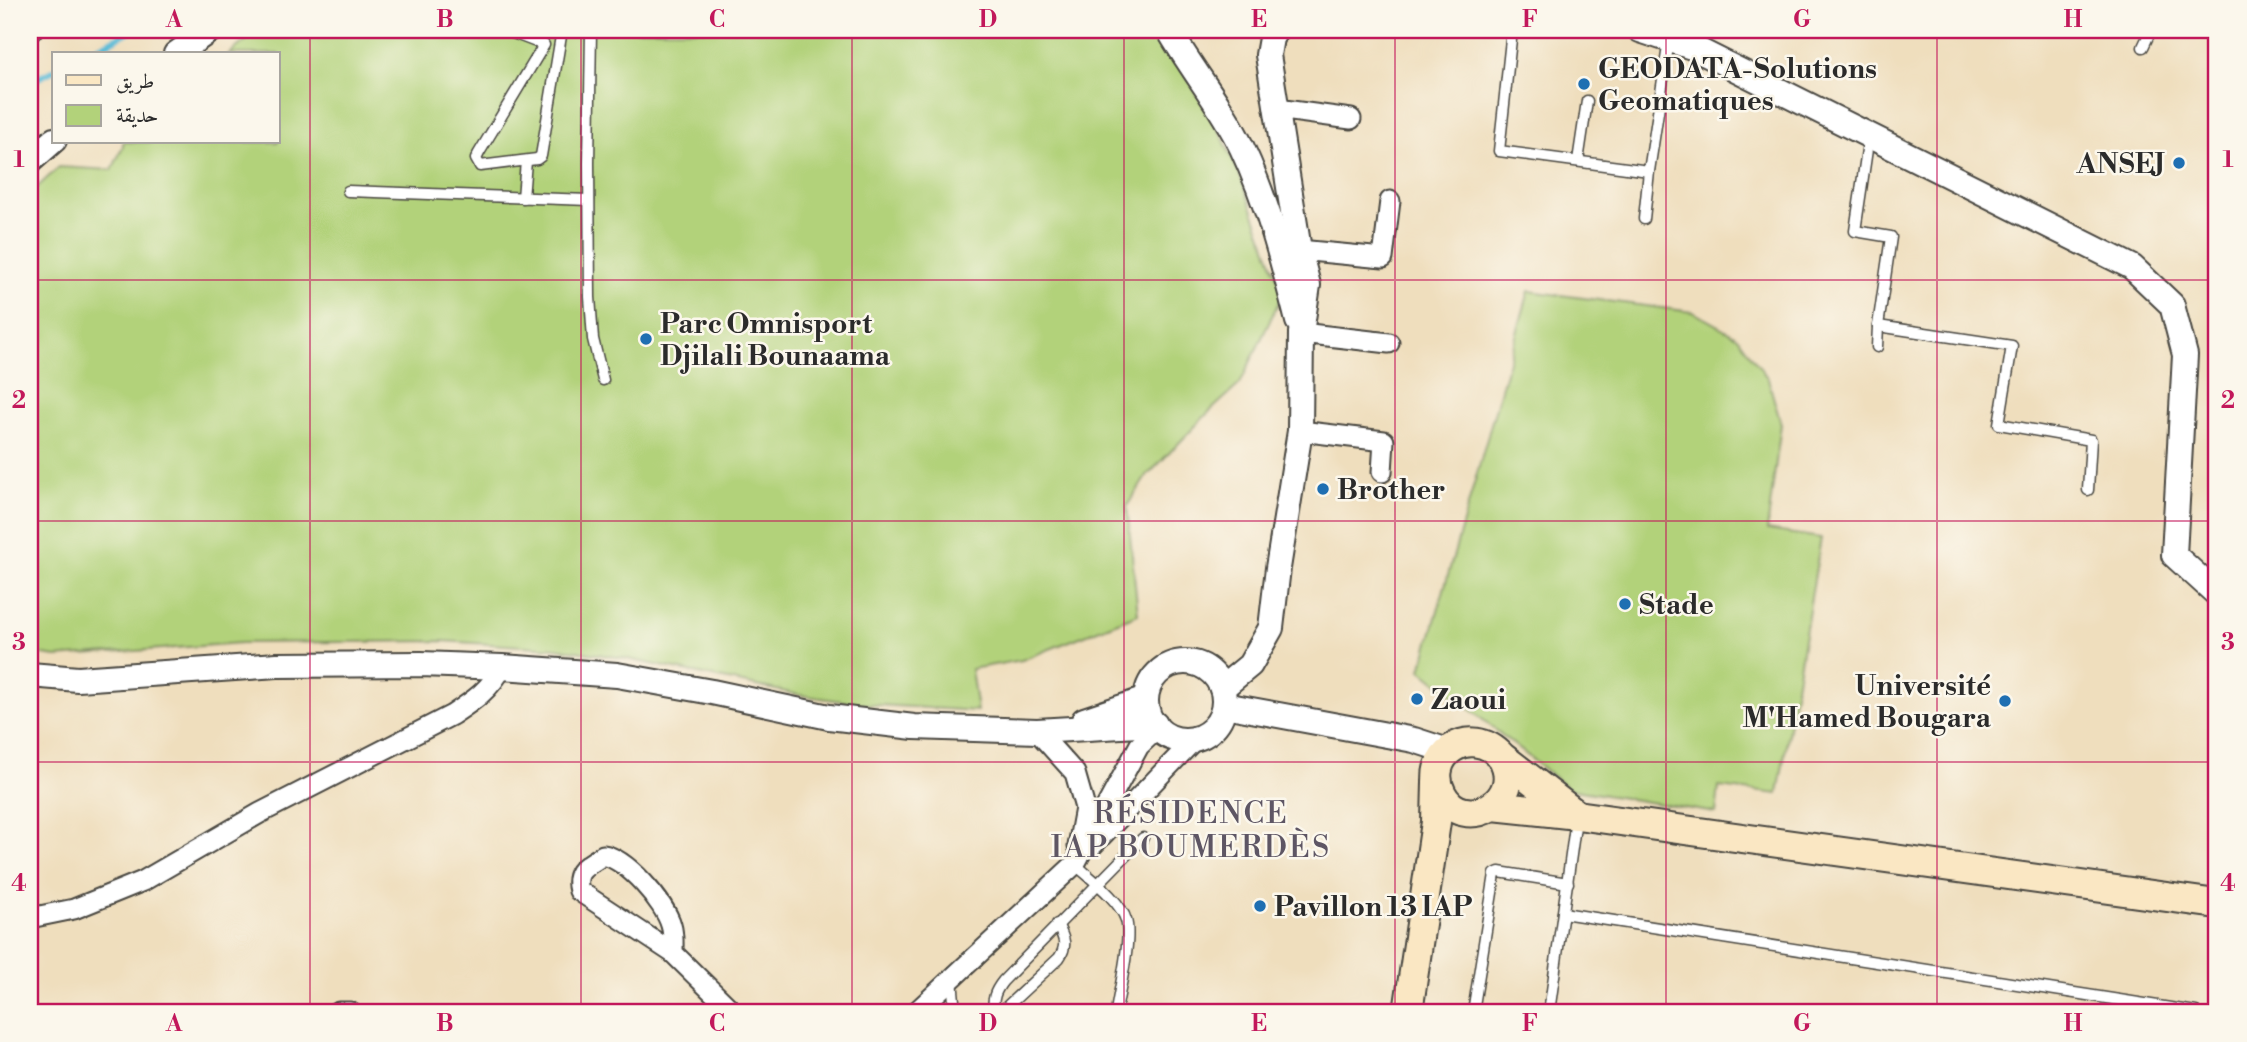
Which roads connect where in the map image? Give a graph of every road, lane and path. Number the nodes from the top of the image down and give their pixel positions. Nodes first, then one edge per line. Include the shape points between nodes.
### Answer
1 (210, 30) edge
2 (505, 30) edge
3 (562, 30) edge
4 (591, 30) edge
5 (1169, 30) edge
6 (1276, 30) edge
7 (1512, 30) edge
8 (1640, 30) edge
9 (2151, 30) edge
10 (1670, 39) junction
11 (544, 46) junction
12 (2143, 47) dead end
13 (179, 52) edge
14 (559, 52) junction
15 (1587, 100) dead end
16 (1277, 109) junction
17 (1350, 119) dead end
18 (1870, 136) junction
19 (52, 142) edge
20 (526, 160) junction
21 (30, 162) edge
22 (1578, 162) junction
23 (1649, 171) junction
24 (348, 191) dead end
25 (523, 198) junction
26 (589, 200) junction
27 (1390, 201) dead end
28 (1644, 219) dead end
29 (1299, 250) junction
30 (1878, 326) junction
31 (1301, 333) junction
32 (1389, 343) dead end
33 (1877, 347) dead end
34 (603, 380) dead end
35 (1300, 430) junction
36 (1382, 472) dead end
37 (2088, 490) dead end
38 (2217, 594) edge
39 (502, 667) junction
40 (31, 677) edge
41 (1223, 696) junction
42 (1146, 699) junction
43 (1156, 726) junction
44 (1045, 730) junction
45 (1195, 738) junction
46 (1448, 751) junction
47 (1503, 757) junction
48 (1437, 782) junction
49 (1480, 809) junction
50 (1577, 815) junction
51 (1143, 838) dead end
52 (1075, 864) junction
53 (1568, 883) junction
54 (1096, 884) junction
55 (2217, 904) edge
56 (1563, 913) junction
57 (30, 918) edge
58 (1057, 924) junction
59 (673, 953) junction
60 (952, 978) junction
61 (340, 1012) edge
62 (350, 1012) edge
63 (733, 1012) edge
64 (916, 1012) edge
65 (955, 1012) edge
66 (994, 1012) edge
67 (1001, 1012) edge
68 (1116, 1012) edge
69 (1408, 1012) edge
70 (1428, 1012) edge
71 (1474, 1012) edge
72 (1549, 1012) edge
73 (2196, 1012) edge

1 - 13 street
2 - 11 lane
3 - 14 lane
4 - 26 lane
5 - 31 street via 1242,147 1270,214
6 - 16 street via 1268,55
7 - 22 lane via 1500,151
8 - 10 street
9 - 12 lane
10 - 18 street
10 - 23 lane
11 - 14 lane
11 - 20 lane via 476,159 480,166
14 - 20 lane via 543,150 537,159
15 - 22 lane
16 - 17 street
16 - 29 street
18 - 30 lane via 1855,231 1891,237
18 - 38 street via 2132,267 2172,306 2185,355 2174,555
19 - 21 street
20 - 25 lane
22 - 23 lane
23 - 28 lane
24 - 25 lane
25 - 26 lane
26 - 34 lane via 593,339
27 - 29 street via 1383,258
29 - 31 street via 1308,285
30 - 33 lane
30 - 37 lane via 2012,346 1999,424 2091,440
31 - 32 street
31 - 35 street
35 - 36 street via 1384,441
35 - 41 street via 1271,628 1250,665
39 - 40 street via 277,665 78,679
39 - 44 street via 617,675 829,718 914,727
39 - 57 street via 481,695 452,715 260,813 144,881 74,909
41 - 42 street via 1215,676 1190,662 1167,666 1156,675
41 - 45 street via 1216,724
41 - 46 street
42 - 43 street
42 - 44 street
43 - 44 street
43 - 45 street via 1171,737
43 - 52 street via 1139,746
44 - 52 street via 1075,773 1085,808
45 - 52 street
46 - 47 main road via 1462,742 1483,743
46 - 48 main road via 1439,765
47 - 49 main road via 1508,782 1504,794
47 - 50 main road
48 - 49 main road via 1454,808
48 - 69 main road via 1436,822
49 - 50 main road
49 - 70 main road via 1453,838
50 - 53 lane
50 - 55 main road
51 - 54 lane
52 - 54 lane
52 - 60 street
53 - 56 lane
53 - 71 lane via 1495,874
54 - 58 lane
54 - 68 lane via 1126,920
56 - 72 lane
56 - 73 lane
58 - 66 lane via 1003,981 992,1002
58 - 67 lane via 1066,942 1059,958
59 - 59 street via 579,891 579,872 603,855 621,861 667,915
59 - 63 street
60 - 64 street
60 - 65 lane
61 - 62 street

